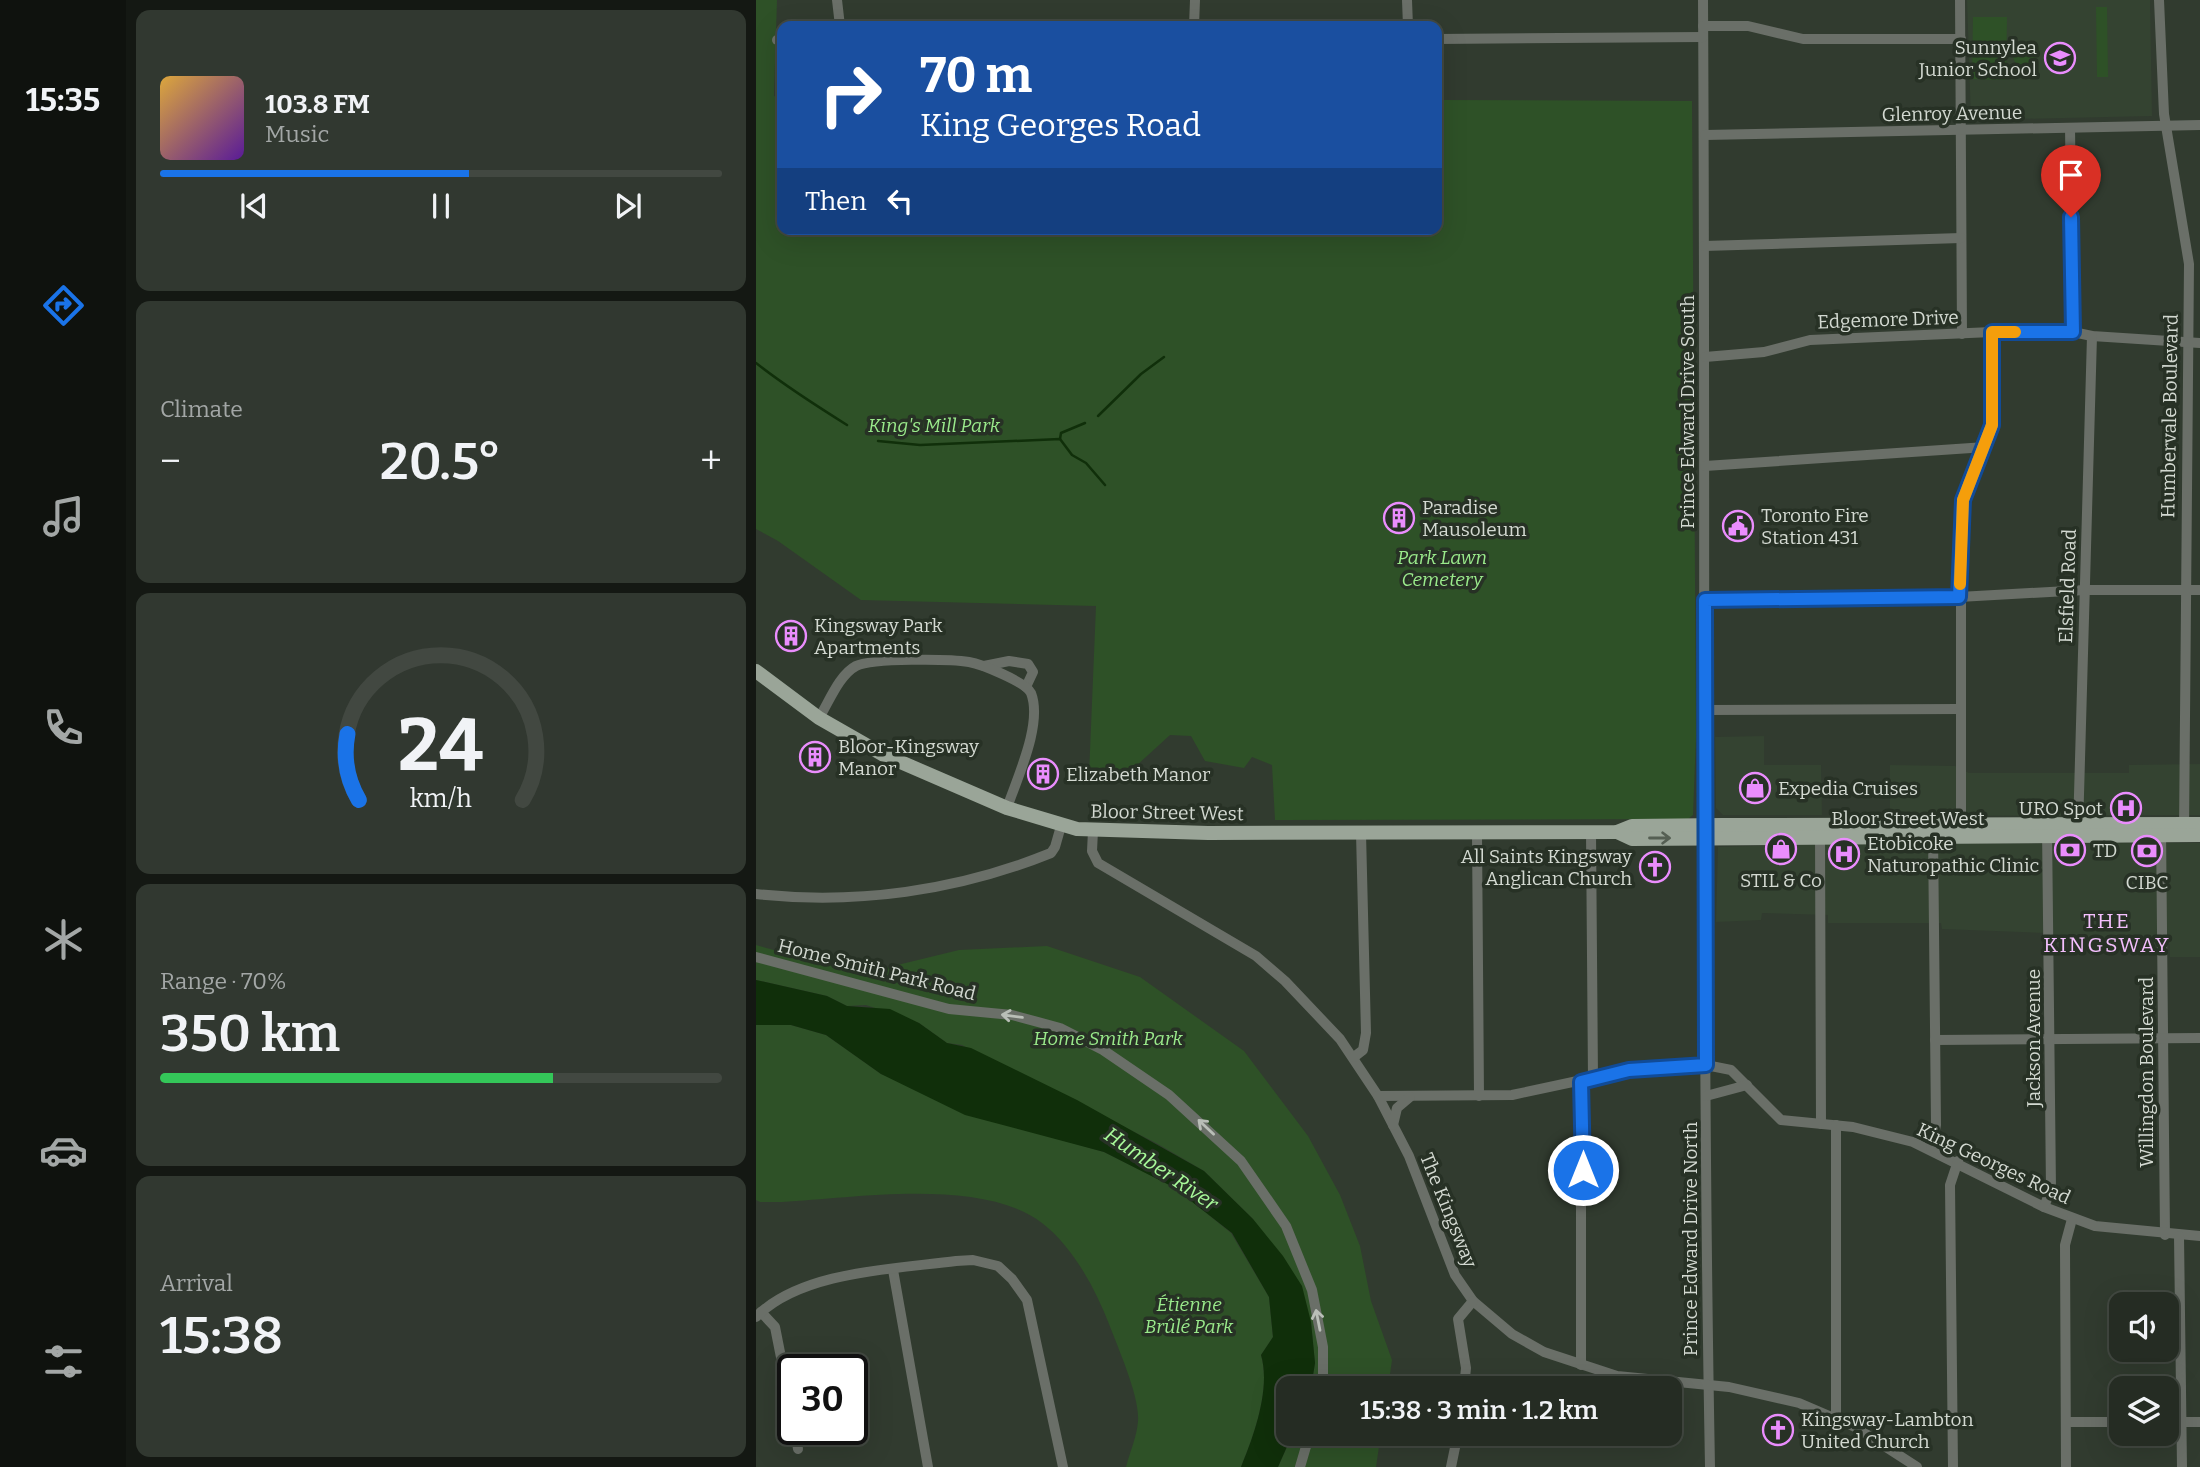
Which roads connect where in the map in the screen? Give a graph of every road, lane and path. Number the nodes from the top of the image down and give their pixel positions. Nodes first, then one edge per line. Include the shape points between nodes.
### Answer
1 (838, 0) edge
2 (1195, 0) edge
3 (1408, 0) edge
4 (1703, 0) edge
5 (1960, 0) edge
6 (2159, 0) edge
7 (840, 21) edge
8 (1194, 21) edge
9 (1408, 21) edge
10 (1703, 32) junction
11 (1442, 39) edge
12 (1961, 40) junction
13 (2200, 125) edge
14 (2167, 126) junction
15 (2070, 128) junction
16 (1961, 131) junction
17 (1704, 135) junction
18 (1961, 238) junction
19 (1704, 246) junction
20 (1992, 332) junction
21 (2073, 332) junction
22 (1962, 334) junction
23 (2092, 336) junction
24 (2186, 343) junction
25 (2200, 343) edge
26 (1705, 357) junction
27 (1986, 447) junction
28 (1705, 466) junction
29 (2085, 590) junction
30 (2185, 590) junction
31 (2200, 590) edge
32 (1959, 597) junction
33 (1705, 600) junction
34 (984, 666) junction
35 (756, 671) edge
36 (1026, 687) junction
37 (1959, 709) junction
38 (1706, 710) junction
39 (819, 718) junction
40 (1007, 808) junction
41 (2200, 824) edge
42 (1061, 826) junction
43 (2184, 830) junction
44 (1093, 831) junction
45 (1961, 831) junction
46 (2047, 831) junction
47 (2078, 831) junction
48 (2161, 831) junction
49 (1591, 832) junction
50 (1704, 832) junction
51 (1820, 832) junction
52 (1933, 832) junction
53 (1361, 833) junction
54 (1477, 833) junction
55 (2200, 835) edge
56 (756, 894) edge
57 (756, 957) edge
58 (2163, 1038) junction
59 (2200, 1038) edge
60 (2050, 1039) junction
61 (1935, 1040) junction
62 (1354, 1057) junction
63 (1706, 1065) junction
64 (1587, 1080) junction
65 (1747, 1085) junction
66 (1378, 1096) junction
67 (1479, 1096) junction
68 (1706, 1096) junction
69 (1410, 1097) junction
70 (1821, 1124) junction
71 (1393, 1125) junction
72 (1836, 1125) junction
73 (1931, 1148) junction
74 (1958, 1161) junction
75 (2044, 1207) junction
76 (2072, 1219) junction
77 (2165, 1235) junction
78 (2179, 1236) junction
79 (2200, 1236) edge
80 (893, 1270) junction
81 (1473, 1301) junction
82 (758, 1314) edge
83 (780, 1354) edge
84 (1581, 1365) junction
85 (1323, 1376) edge
86 (1465, 1376) edge
87 (1709, 1384) junction
88 (1836, 1417) junction
89 (2066, 1422) junction
90 (2109, 1422) edge
91 (2181, 1422) junction
92 (2200, 1422) edge
93 (798, 1445) edge
94 (1306, 1446) edge
95 (1455, 1446) edge
96 (799, 1449) dead end
97 (928, 1467) edge
98 (1063, 1467) edge
99 (1300, 1467) edge
100 (1451, 1467) edge
101 (1710, 1467) edge
102 (1917, 1467) edge
103 (1953, 1467) edge
104 (2066, 1467) edge
105 (2182, 1467) edge

1 - 7 street
2 - 8 street
3 - 9 street
4 - 10 street, Prince Edward Drive South
5 - 12 street
6 - 14 street, Humbervale Boulevard
10 - 11 street
10 - 12 street via 1748,26 1803,39
10 - 17 street, Prince Edward Drive South
12 - 16 street
13 - 14 street, Glenroy Avenue
14 - 15 street, Glenroy Avenue
14 - 24 street, Humbervale Boulevard via 2188,252
15 - 16 street, Glenroy Avenue
15 - 21 street
16 - 17 street, Glenroy Avenue
16 - 18 street
17 - 19 street, Prince Edward Drive South
18 - 19 street
18 - 22 street
19 - 26 street, Prince Edward Drive South
20 - 21 street, Edgemore Drive
20 - 22 street, Edgemore Drive
20 - 27 street via 1992,425
21 - 23 street, Edgemore Drive
22 - 26 street, Edgemore Drive via 1810,340 1764,352
23 - 24 street, Edgemore Drive
23 - 29 street, Elsfield Road
24 - 25 street, Edgemore Drive
24 - 30 street, Humbervale Boulevard
26 - 28 street, Prince Edward Drive South
27 - 28 street
27 - 32 street via 1963,500
28 - 33 street, Prince Edward Drive South
29 - 30 street
29 - 32 street
29 - 47 street, Elsfield Road
30 - 31 street
30 - 43 street, Humbervale Boulevard
32 - 33 street
32 - 37 street
33 - 38 street, Prince Edward Drive South
34 - 36 street
34 - 36 street via 1009,661 1028,664 1033,672
34 - 39 street via 968,662 863,664 844,678
35 - 39 main road, Bloor Street West
36 - 40 street via 1031,694 1032,735
37 - 38 street
37 - 45 street
38 - 50 street, Prince Edward Drive South
39 - 40 main road, Bloor Street West via 882,754
40 - 42 main road, Bloor Street West
41 - 43 main road, Bloor Street West
42 - 44 main road, Bloor Street West
42 - 56 street via 1051,853 958,884 870,895
43 - 48 main road, Bloor Street West
43 - 55 main road, Bloor Street West
44 - 53 main road, Bloor Street West
44 - 62 street, The Kingsway via 1092,851 1098,863 1256,956
45 - 46 main road, Bloor Street West
45 - 52 main road, Bloor Street West
46 - 47 main road, Bloor Street West
46 - 60 street, Jackson Avenue
47 - 48 main road, Bloor Street West
48 - 58 street, Willingdon Boulevard
49 - 50 main road, Bloor Street West via 1617,832 1632,839
49 - 54 main road, Bloor Street West
49 - 64 street
50 - 51 main road, Bloor Street West
50 - 63 street, Prince Edward Drive North
51 - 52 main road, Bloor Street West
51 - 70 street
52 - 61 street
53 - 54 main road, Bloor Street West
53 - 62 street via 1366,1033 1363,1049
54 - 67 street
85 -> 57 street, Home Smith Park Road via 1323,1346 1312,1290 1286,1226 1241,1161 1168,1096 1103,1050 1060,1028 1012,1015 949,1009
58 - 59 street
58 - 60 street
58 - 77 street, Willingdon Boulevard
60 - 61 street
60 - 75 street, Jackson Avenue via 2051,1189
61 - 73 street via 1936,1125
62 - 66 street, The Kingsway
63 - 64 street, King Georges Road via 1629,1070
63 - 65 street, King Georges Road via 1726,1068
63 - 68 street, Prince Edward Drive North
64 - 67 street, King Georges Road via 1512,1095
64 - 84 street
65 - 68 street, Prince Edward Drive North
65 - 70 street, King Georges Road via 1781,1120
66 - 69 street, King Georges Road
66 - 71 street, The Kingsway
67 - 69 street, King Georges Road
68 - 87 street, Prince Edward Drive North
69 - 71 street via 1397,1108
70 - 72 street, King Georges Road
71 - 81 street, The Kingsway via 1455,1275
72 - 73 street, King Georges Road
72 - 88 street
73 - 74 street, King Georges Road
74 - 75 street, King Georges Road
74 - 103 street via 1950,1185
75 - 76 street, King Georges Road
76 - 77 street, King Georges Road via 2106,1229
76 - 89 street via 2065,1245
77 - 78 street, King Georges Road
78 - 79 street, King Georges Road
78 - 91 street
80 - 82 street via 804,1286
80 - 97 street
80 - 98 street via 973,1260 1005,1271 1029,1306
81 - 84 street, The Kingsway via 1529,1344
81 - 86 street via 1458,1319
82 - 83 street via 775,1327
84 - 87 street, The Kingsway via 1626,1378
87 - 88 street, The Kingsway via 1768,1394
87 - 101 street, Prince Edward Drive North
88 - 102 street, The Kingsway
89 - 90 street
89 - 104 street
91 - 92 street
91 - 105 street
93 - 96 street
94 - 99 street
95 - 100 street

